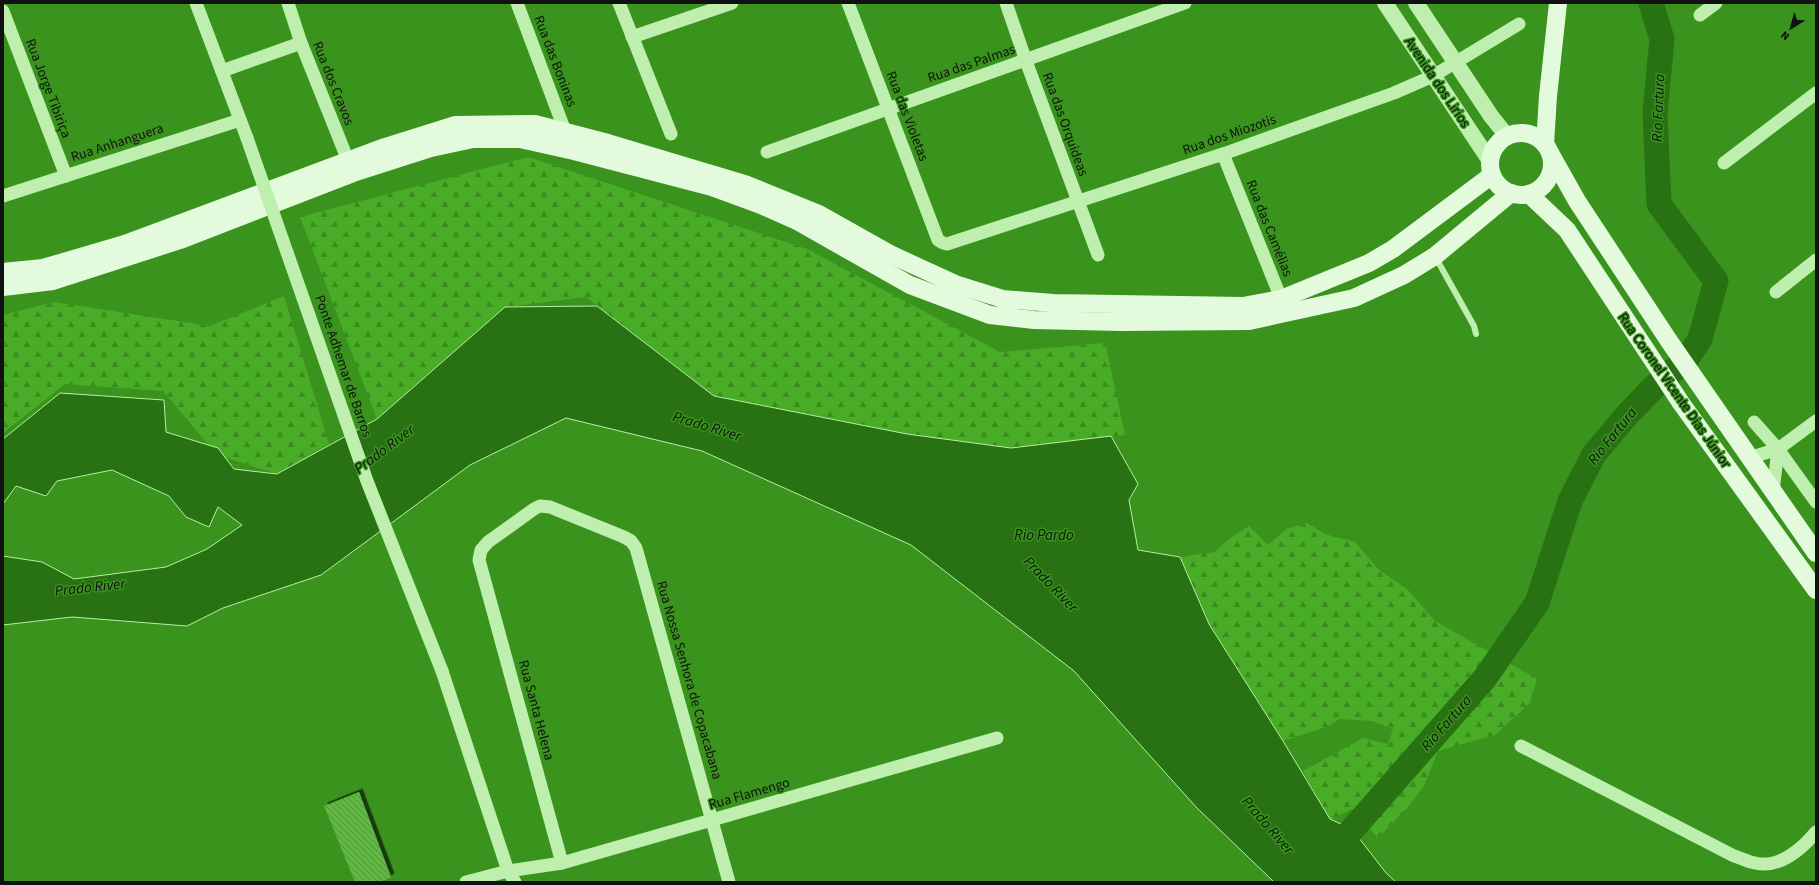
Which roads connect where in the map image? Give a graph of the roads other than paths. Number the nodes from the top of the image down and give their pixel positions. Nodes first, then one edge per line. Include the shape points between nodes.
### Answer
1 (196, 3) edge
2 (288, 3) edge
3 (517, 3) edge
4 (619, 3) edge
5 (732, 3) edge
6 (848, 3) edge
7 (1006, 3) edge
8 (1186, 3) edge
9 (1385, 3) edge
10 (1416, 3) edge
11 (1558, 3) edge
12 (1716, 3) edge
13 (3, 11) edge
14 (1700, 15) dead end
15 (1519, 24) dead end
16 (632, 37) junction
17 (301, 43) junction
18 (1026, 61) junction
19 (1455, 62) junction
20 (222, 72) junction
21 (1433, 76) junction
22 (1816, 93) edge
23 (1548, 96) junction
24 (889, 109) junction
25 (240, 120) junction
26 (566, 131) junction
27 (671, 134) dead end
28 (1527, 134) junction
29 (1507, 136) junction
30 (1548, 149) junction
31 (767, 152) dead end
32 (1222, 154) junction
33 (1724, 163) dead end
34 (350, 167) junction
35 (1491, 168) junction
36 (66, 176) junction
37 (1511, 193) junction
38 (1529, 194) junction
39 (3, 196) edge
40 (1077, 201) junction
41 (938, 240) joint
42 (1098, 255) dead end
43 (1435, 256) junction
44 (1816, 260) edge
45 (3, 272) edge
46 (3, 287) edge
47 (1776, 292) dead end
48 (1284, 307) junction
49 (1476, 334) dead end
50 (1816, 421) edge
51 (1754, 422) dead end
52 (1778, 449) junction
53 (1749, 458) junction
54 (1773, 492) junction
55 (1816, 502) edge
56 (1816, 553) edge
57 (480, 566) joint
58 (1816, 590) edge
59 (996, 738) dead end
60 (1521, 746) dead end
61 (712, 820) junction
62 (1816, 832) edge
63 (562, 863) junction
64 (508, 871) junction
65 (466, 882) edge
66 (515, 882) edge
67 (729, 882) edge

1 - 20 street, Ponte Adhemar de Barros
2 - 17 street, Rua dos Cravos
3 - 26 street, Rua das Boninas
4 - 16 street
5 - 16 street
6 - 24 street, Rua das Violetas
7 - 18 street, Rua das Orquideas
8 - 18 street, Rua das Palmas
9 - 21 street, Avenida dos Lirios
10 - 19 street, Avenida dos Lirios
11 - 23 main road
12 - 14 street
13 - 36 street, Rua Jorge Tibiriça
15 - 19 street, Rua dos Miozotis
16 - 27 street
17 - 20 street
17 - 34 street, Rua dos Cravos
18 - 24 street, Rua das Palmas
18 - 40 street, Rua das Orquideas
19 - 21 street, Rua dos Miozotis
19 - 29 street, Avenida dos Lirios
20 - 25 street, Ponte Adhemar de Barros
21 - 32 street, Rua dos Miozotis via 1394,93
21 - 35 street, Avenida dos Lirios
22 - 33 street
23 - 28 main road
23 - 30 main road
24 - 31 street, Rua das Palmas
24 - 41 street, Rua das Violetas
25 - 36 street, Rua Anhanguera
25 - 64 street, Ponte Adhemar de Barros, bridge via 367,481 442,670
26 - 34 main road via 535,124 455,125
26 - 48 main road via 745,184 819,214 892,255 955,284 1003,299 1054,303
28 - 29 main road
28 - 30 main road via 1537,138
29 - 35 main road via 1496,147
30 - 38 main road via 1552,166 1549,178 1544,185
30 - 53 main road, Rua Coronel Vicente Dias Júnior via 1577,201
32 - 40 street, Rua dos Miozotis
32 - 48 street, Rua das Camélias
34 - 45 main road via 124,244 43,268
34 - 46 main road via 180,240 53,281
34 - 48 main road via 473,139 520,139 712,187 761,205 797,221 910,285 990,315 1034,320 1249,321
35 - 37 main road via 1496,183
35 - 48 main road via 1393,249
36 - 39 street, Rua Anhanguera
37 - 38 main road
37 - 43 main road
38 - 58 main road, Rua Coronel Vicente Dias Júnior via 1567,230 1681,403
40 - 41 street, Rua dos Miozotis via 947,244
40 - 42 street, Rua das Orquideas
43 - 48 main road via 1404,275 1354,298
43 - 49 lane
44 - 47 street
50 - 52 street
51 - 52 street
52 - 53 street
52 - 54 street
52 - 55 street
53 - 54 main road, Rua Coronel Vicente Dias Júnior
54 - 56 main road, Rua Coronel Vicente Dias Júnior
57 - 61 street, Rua Nossa Senhora de Copacabana via 480,553 485,544 534,508 544,506 624,536 634,545
57 - 63 street, Rua Santa Helena
59 - 61 street, Rua Flamengo
60 - 62 street via 1734,856 1755,864 1782,861
61 - 63 street, Rua Flamengo
61 - 67 street, Rua Nossa Senhora de Copacabana
63 - 64 street, Rua Flamengo
64 - 65 street, Rua Flamengo
64 - 66 street, Ponte Adhemar de Barros

